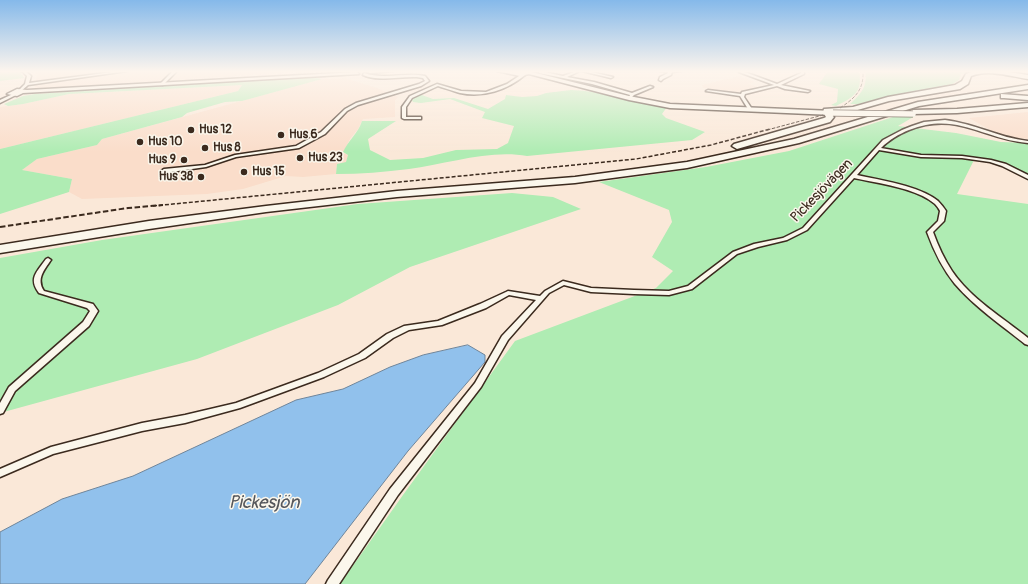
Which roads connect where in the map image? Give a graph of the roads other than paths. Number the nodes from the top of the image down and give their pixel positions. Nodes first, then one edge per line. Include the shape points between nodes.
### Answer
1 (376, 98) edge
2 (411, 98) edge
3 (641, 98) edge
4 (744, 98) edge
5 (892, 98) edge
6 (935, 98) edge
7 (972, 98) edge
8 (976, 98) edge
9 (1027, 106) edge
10 (750, 109) junction
11 (735, 110) junction
12 (914, 110) junction
13 (831, 112) junction
14 (420, 118) dead end
15 (1028, 142) edge
16 (879, 149) junction
17 (664, 163) junction
18 (164, 172) dead end
19 (854, 176) junction
20 (1028, 177) edge
21 (0, 243) edge
22 (0, 249) edge
23 (48, 260) dead end
24 (540, 298) junction
25 (1028, 342) edge
26 (0, 411) edge
27 (0, 473) edge
28 (332, 584) edge

1 - 18 street via 346,110 323,132 297,147 235,156 206,166
2 - 14 street via 407,101 404,118
3 - 11 street via 682,107
4 - 10 street
5 - 13 highway via 854,109
6 - 17 highway via 910,102 767,143
7 - 12 highway
8 - 12 highway
9 - 12 street via 965,113
10 - 11 street
10 - 13 street
11 - 13 street
12 - 13 street, bridge
12 - 13 street, bridge
12 - 22 highway via 789,143 687,165 575,180 390,195 266,209
13 - 17 highway via 827,120 727,149
15 - 16 street, Pickesjövägen via 940,121 901,131 885,141
16 - 19 street, Pickesjövägen
16 - 20 street via 921,156 991,161
17 - 21 highway via 570,175 267,203
19 - 24 street, Pickesjövägen via 805,229 785,238 735,253 684,291 660,293 591,290 563,283
19 - 25 street via 911,190 934,199 942,212 941,220 930,232 939,255 951,274 980,303
23 - 26 street via 36,279 36,286 41,292 90,306 94,311 86,324 12,389
24 - 27 street via 508,293 439,323 407,328 390,336 355,360 237,406 50,452
24 - 28 street, Pickesjövägen via 505,338 478,385 394,492

